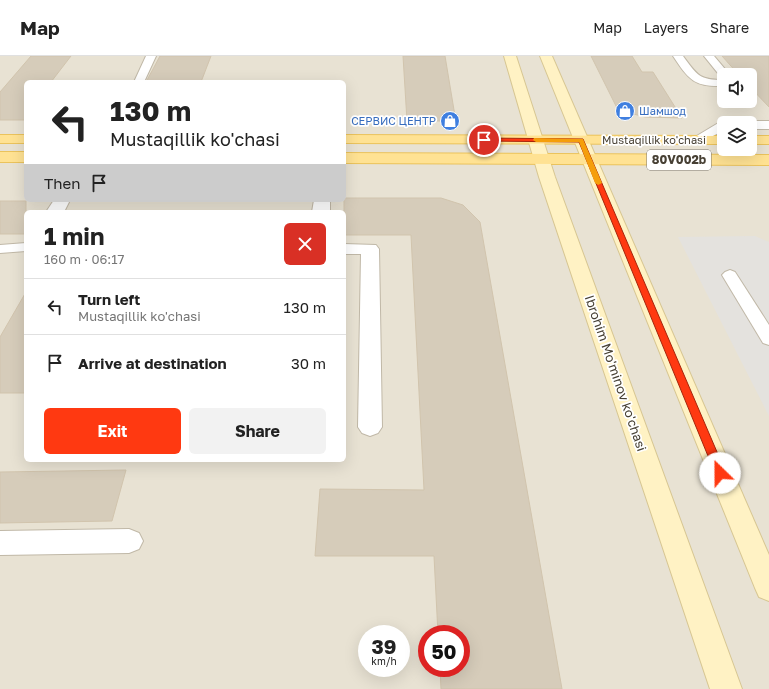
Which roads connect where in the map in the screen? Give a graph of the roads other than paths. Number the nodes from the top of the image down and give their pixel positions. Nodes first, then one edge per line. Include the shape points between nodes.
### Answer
1 (151, 56) edge
2 (510, 56) edge
3 (546, 56) edge
4 (678, 56) edge
5 (709, 56) edge
6 (719, 68) edge
7 (140, 80) edge
8 (717, 83) edge
9 (757, 125) edge
10 (769, 125) edge
11 (717, 128) edge
12 (0, 139) edge
13 (24, 139) edge
14 (346, 139) edge
15 (581, 140) junction
16 (696, 140) junction
17 (717, 140) edge
18 (757, 140) edge
19 (769, 140) edge
20 (540, 150) junction
21 (0, 157) edge
22 (24, 157) edge
23 (346, 158) edge
24 (590, 160) junction
25 (769, 160) edge
26 (24, 247) edge
27 (0, 249) edge
28 (346, 249) edge
29 (730, 275) dead end
30 (769, 339) edge
31 (370, 427) dead end
32 (129, 541) dead end
33 (0, 543) edge
34 (769, 588) edge
35 (726, 689) edge

1 - 7 lane
2 - 20 main road, Ibrohim Mo'minov ko'chasi
3 - 15 main road
4 - 8 lane via 699,83
5 - 6 lane
9 - 10 lane
11 - 16 lane
12 - 13 main road
14 - 20 main road, Mustaqillik ko'chasi
15 - 16 main road, Mustaqillik ko'chasi / 80V002b
15 - 20 main road, Mustaqillik ko'chasi
15 - 24 main road
16 - 17 main road, Mustaqillik ko'chasi / 80V002b
18 - 19 main road
20 - 23 main road, Mustaqillik ko'chasi
20 - 24 main road, Mustaqillik ko'chasi
20 - 35 main road, Ibrohim Mo'minov ko'chasi
21 - 22 main road
24 - 25 main road, Mustaqillik ko'chasi / 80V002b
24 - 34 main road
26 - 27 lane
28 - 31 street via 370,249
29 - 30 lane
32 - 33 street

